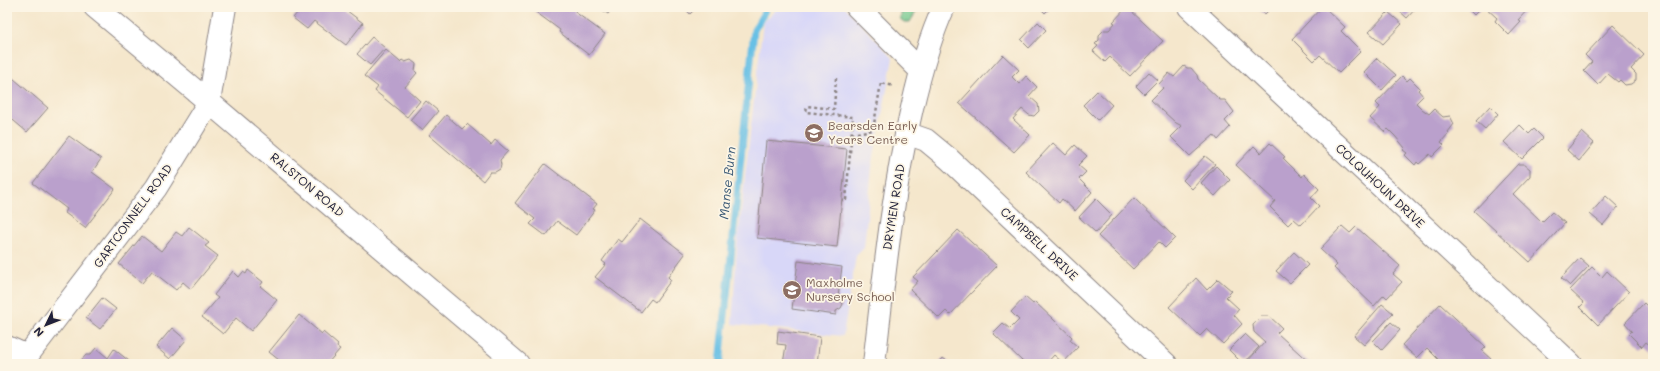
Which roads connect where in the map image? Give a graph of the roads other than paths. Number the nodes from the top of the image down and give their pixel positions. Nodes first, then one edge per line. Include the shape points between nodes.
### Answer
1 (95, 7) edge
2 (225, 7) edge
3 (857, 7) edge
4 (944, 7) edge
5 (1189, 7) edge
6 (921, 71) junction
7 (209, 102) junction
8 (906, 133) junction
9 (7, 347) edge
10 (24, 360) edge
11 (518, 364) edge
12 (874, 364) edge
13 (1166, 364) edge
14 (1571, 364) edge

1 - 7 street, RALSTON ROAD
2 - 7 street, GARTCONNELL ROAD
3 - 6 street
4 - 6 street, DRYMEN ROAD
5 - 14 street, COLQUHOUN DRIVE
6 - 8 street, DRYMEN ROAD
7 - 10 street, GARTCONNELL ROAD via 156,188
7 - 11 street, RALSTON ROAD
8 - 12 street, DRYMEN ROAD via 890,219
8 - 13 street, CAMPBELL DRIVE via 926,140 949,159
9 - 10 street

